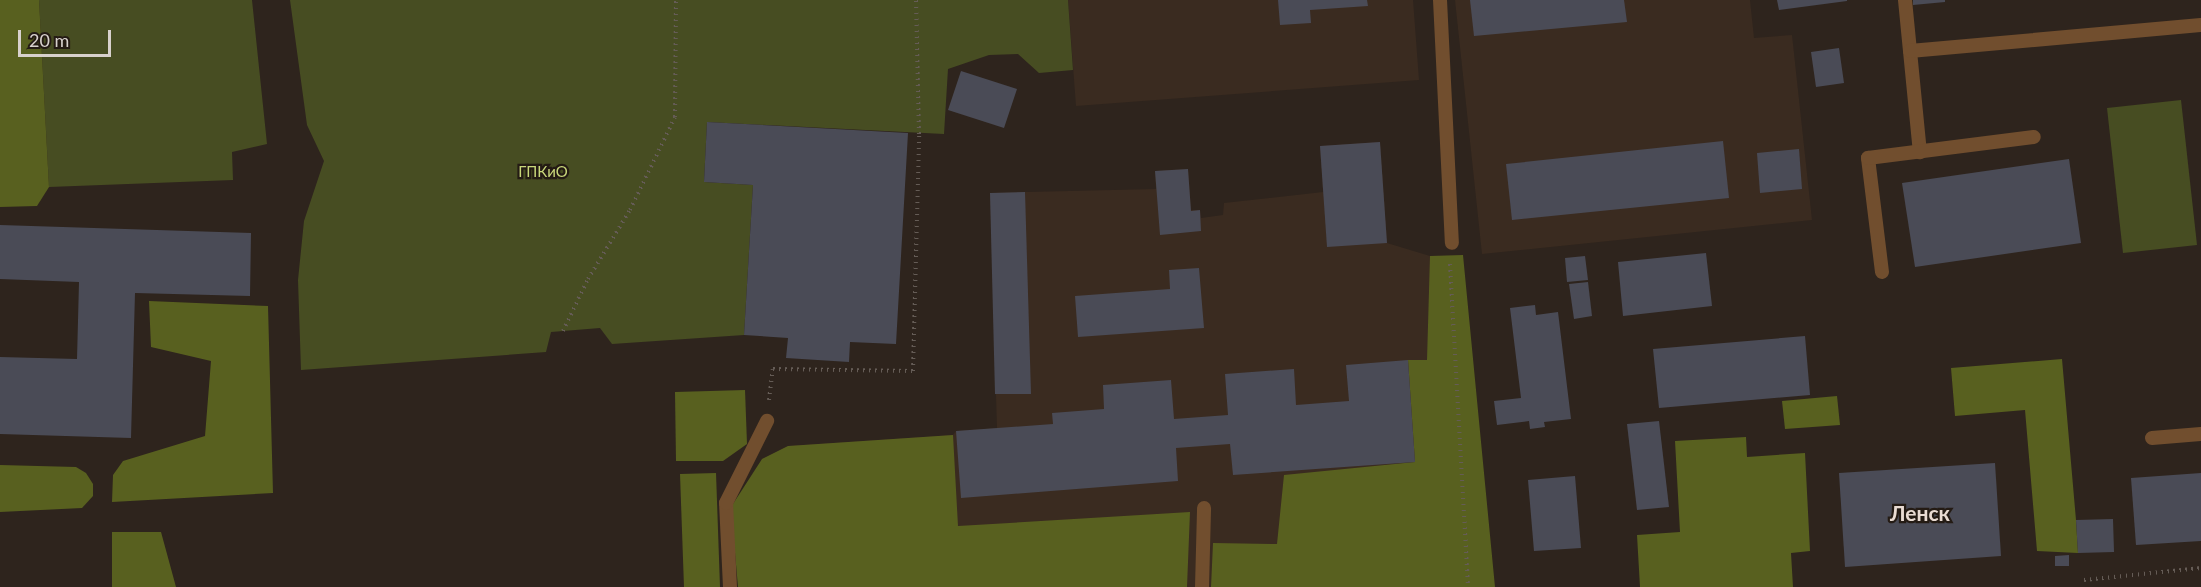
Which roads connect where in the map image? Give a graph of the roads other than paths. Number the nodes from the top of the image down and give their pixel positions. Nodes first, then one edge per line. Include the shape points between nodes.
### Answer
1 (1440, 0) edge
2 (1905, 0) edge
3 (2201, 25) edge
4 (1910, 51) junction
5 (2034, 137) dead end
6 (1920, 152) junction
7 (1452, 243) road end
8 (1882, 272) dead end
9 (767, 421) road end
10 (2201, 434) edge
11 (2152, 438) dead end
12 (1204, 508) dead end
13 (730, 587) edge
14 (1202, 587) edge

1 - 7 lane
2 - 4 lane
3 - 4 lane
4 - 6 lane
5 - 6 lane
6 - 8 lane via 1868,158
9 - 13 lane via 726,503
10 - 11 lane
12 - 14 lane

